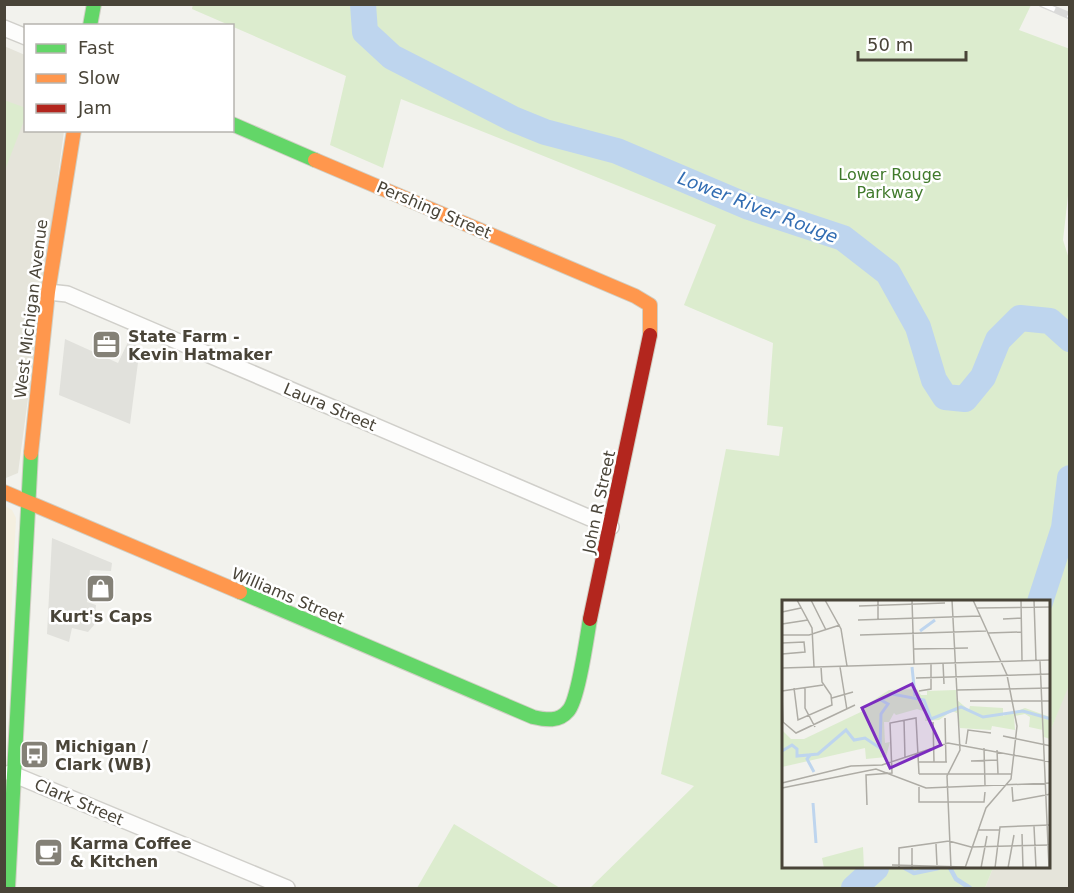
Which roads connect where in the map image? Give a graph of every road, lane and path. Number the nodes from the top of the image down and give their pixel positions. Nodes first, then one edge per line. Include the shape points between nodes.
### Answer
1 (94, 4) edge
2 (90, 24) edge
3 (4, 28) edge
4 (24, 36) edge
5 (234, 125) edge
6 (74, 132) edge
7 (48, 292) junction
8 (635, 296) joint
9 (4, 492) edge
10 (28, 501) junction
11 (611, 527) junction
12 (561, 717) joint
13 (9, 773) edge
14 (8, 888) edge
15 (287, 888) edge

1 - 2 street
3 - 4 street
5 - 8 street, Pershing Street
6 - 7 street, West Michigan Avenue
7 - 10 street, West Michigan Avenue
7 - 11 street, Laura Street via 67,294
8 - 11 street, John R Street via 650,305 653,322
9 - 10 street, Williams Street
10 - 12 street, Williams Street via 533,717
10 - 13 street, West Michigan Avenue
11 - 12 street, John R Street via 578,691 572,706
13 - 14 street, West Michigan Avenue
13 - 15 street, Clark Street

